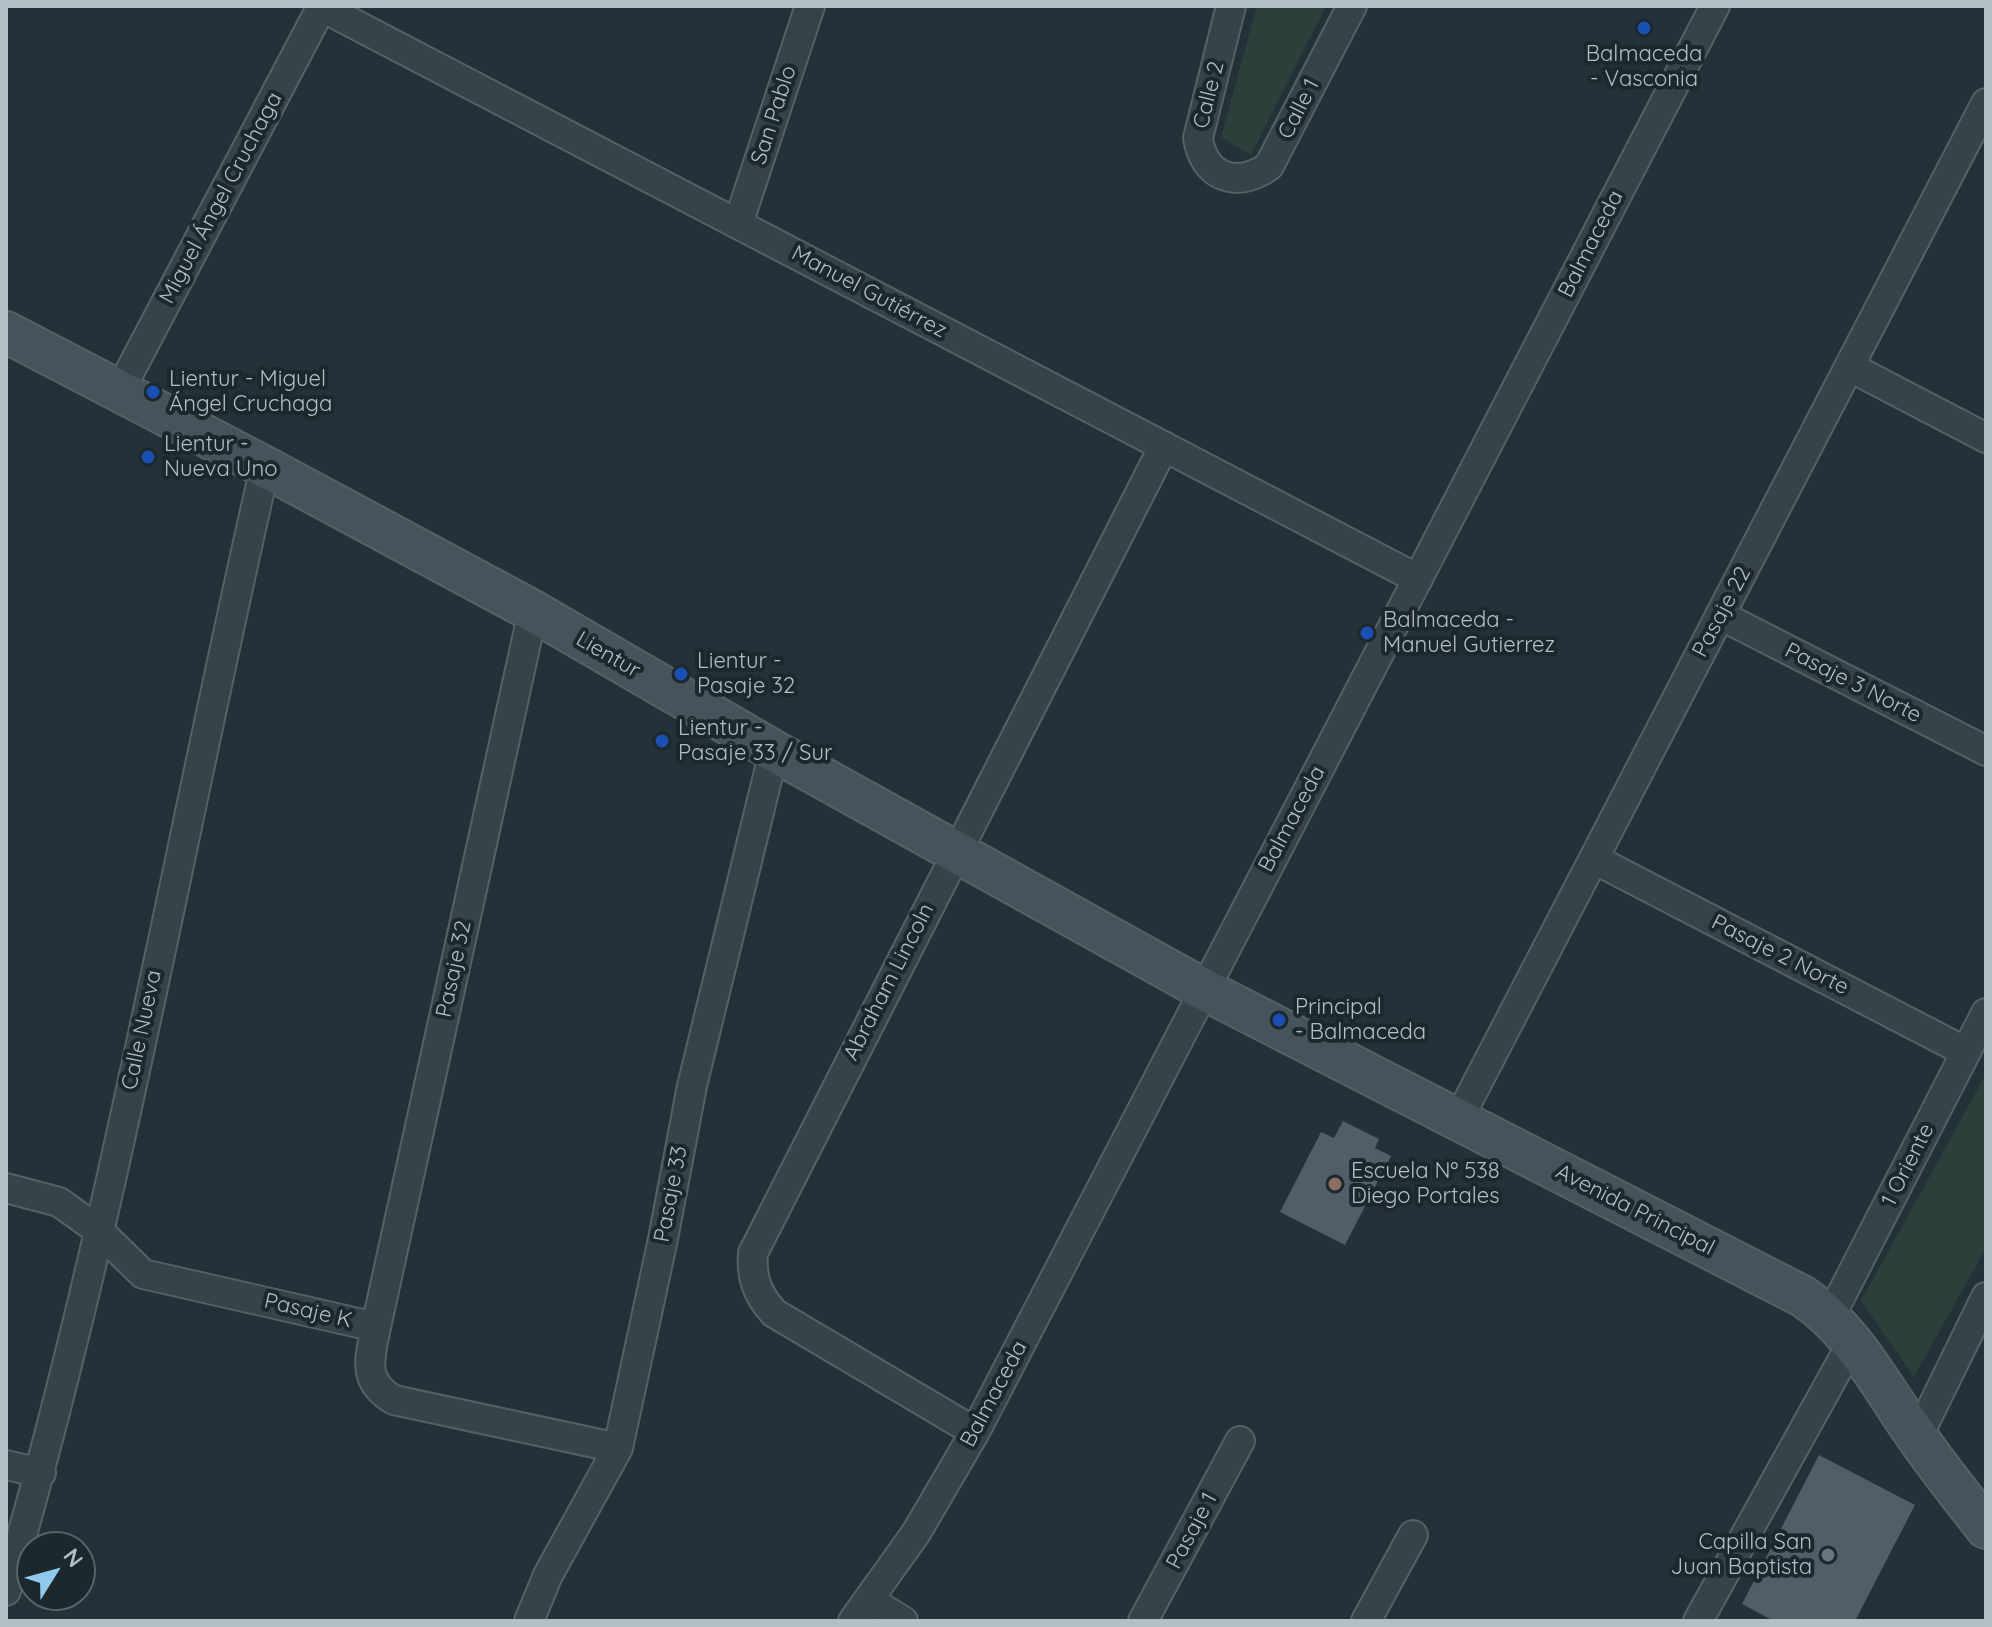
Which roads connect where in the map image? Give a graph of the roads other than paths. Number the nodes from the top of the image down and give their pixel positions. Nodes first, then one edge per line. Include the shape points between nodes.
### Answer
1 (322, 6) edge
2 (810, 6) edge
3 (1231, 6) edge
4 (1352, 6) edge
5 (1715, 6) edge
6 (1983, 117) edge
7 (1222, 175) joint
8 (738, 224) junction
9 (6, 332) edge
10 (1850, 367) junction
11 (120, 390) junction
12 (1986, 438) edge
13 (1164, 446) junction
14 (265, 467) junction
15 (1418, 579) junction
16 (533, 611) junction
17 (1720, 615) junction
18 (774, 751) junction
19 (1986, 751) edge
20 (956, 852) junction
21 (1594, 859) junction
22 (1203, 989) junction
23 (1986, 1013) edge
24 (1966, 1052) junction
25 (1458, 1120) junction
26 (6, 1188) edge
27 (98, 1230) junction
28 (1986, 1297) edge
29 (376, 1327) junction
30 (1841, 1330) junction
31 (975, 1432) junction
32 (1917, 1438) junction
33 (1240, 1441) dead end
34 (618, 1448) junction
35 (6, 1465) edge
36 (41, 1473) junction
37 (1986, 1528) edge
38 (1413, 1535) dead end
39 (6, 1591) edge
40 (861, 1610) edge
41 (529, 1621) edge
42 (903, 1621) edge
43 (1143, 1621) edge
44 (1366, 1621) edge
45 (1698, 1621) edge

1 - 8 street, Manuel Gutiérrez
1 - 11 street, Miguel Ángel Cruchaga
2 - 8 street, San Pablo
3 - 7 street, Calle 2 via 1198,138 1205,160
4 - 7 street, Calle 1 via 1269,166 1247,178
5 - 15 street, Balmaceda
6 - 10 street, Pasaje 22
8 - 13 street, Manuel Gutiérrez
9 - 11 main road, Lientur
10 - 12 street
10 - 17 street, Pasaje 22
11 - 14 main road, Lientur
13 - 15 street, Manuel Gutiérrez
13 - 20 street, Abraham Lincoln
14 - 16 main road, Lientur
14 - 27 street, Calle Nueva
15 - 22 street, Balmaceda
16 - 18 main road, Lientur
16 - 29 street, Pasaje 32
17 - 19 street, Pasaje 3 Norte
17 - 21 street, Pasaje 22
18 - 20 main road, Lientur
18 - 34 street, Pasaje 33 via 692,1086
20 - 22 main road, Lientur
20 - 31 street, Abraham Lincoln via 757,1240 752,1266 758,1291 774,1313
21 - 24 street, Pasaje 2 Norte
21 - 25 street, Pasaje 22
22 - 25 main road, Avenida Principal
22 - 31 street, Balmaceda
23 - 24 street, 1 Oriente
24 - 30 street, 1 Oriente
25 - 30 main road, Avenida Principal via 1802,1296
26 - 27 street, Pasaje K via 59,1202
27 - 29 street, Pasaje K via 143,1274
27 - 36 street, Calle Nueva
28 - 32 street
29 - 34 street, Pasaje K via 370,1370 378,1388 394,1400
30 - 32 main road, Avenida Principal
30 - 45 street, 1 Oriente
31 - 40 street, Balmaceda via 916,1533
32 - 37 main road, Avenida Principal
33 - 43 street, Pasaje 1
34 - 41 street, Pasaje 33 via 548,1575
35 - 36 street
36 - 39 street, Calle Nueva
38 - 44 street
40 - 42 street

